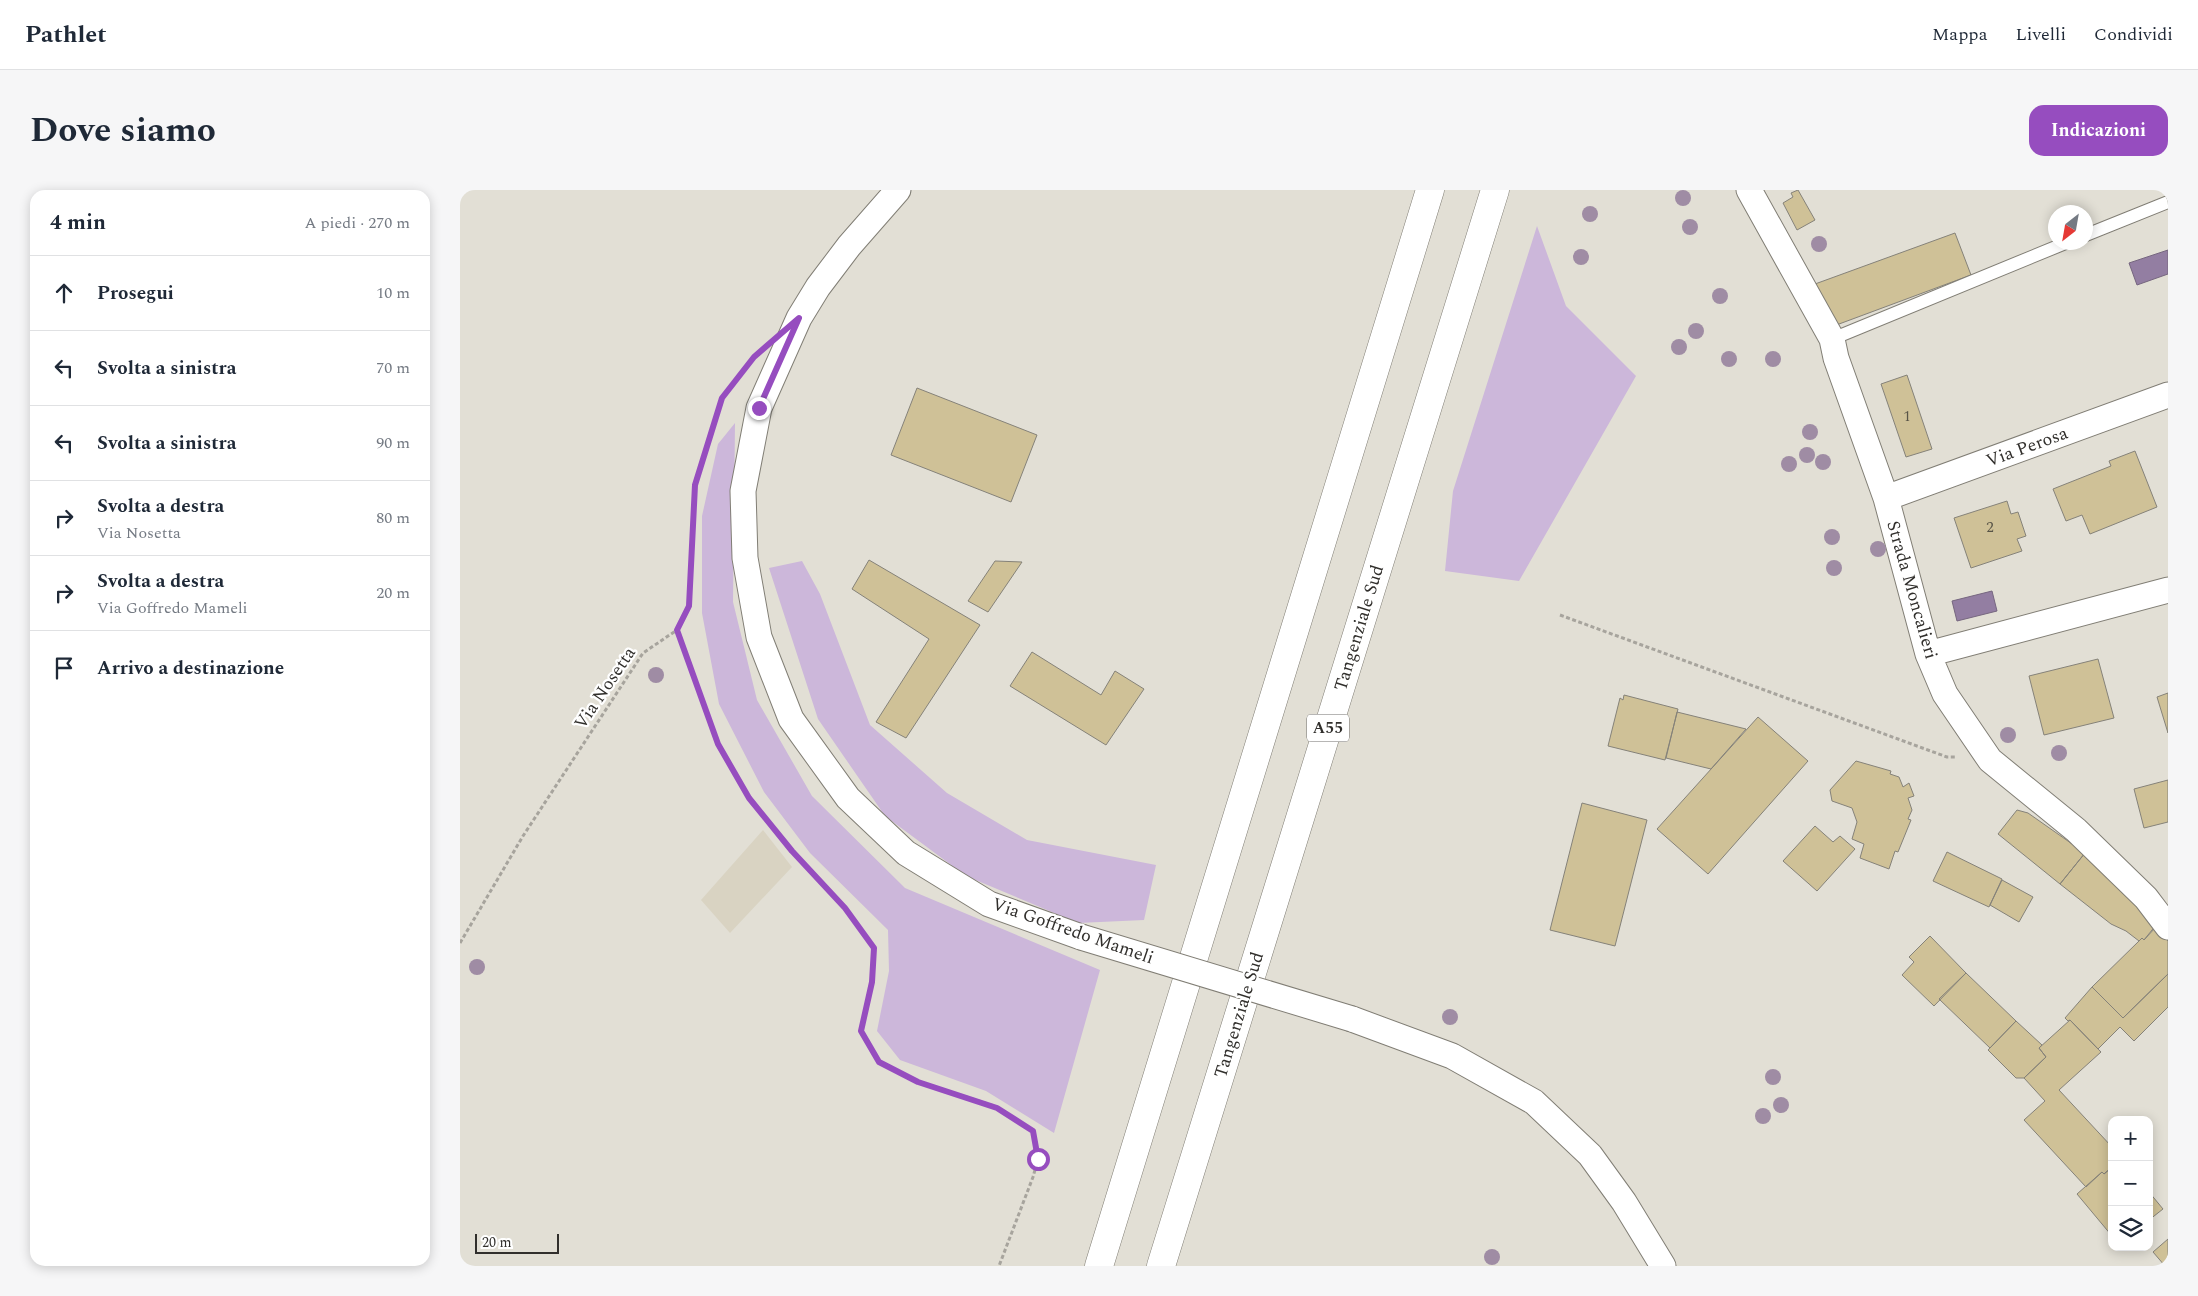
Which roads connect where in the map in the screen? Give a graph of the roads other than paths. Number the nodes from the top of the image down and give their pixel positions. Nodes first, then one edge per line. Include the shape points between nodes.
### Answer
1 (898, 190) edge
2 (1430, 190) edge
3 (1495, 190) edge
4 (1749, 190) edge
5 (2168, 202) edge
6 (2093, 233) edge
7 (2048, 250) edge
8 (1832, 338) junction
9 (2168, 395) edge
10 (1886, 498) junction
11 (2168, 590) edge
12 (1928, 654) junction
13 (2168, 927) edge
14 (1099, 1266) edge
15 (1161, 1266) edge
16 (1664, 1266) edge

1 - 16 street, Via Goffredo Mameli, bridge via 849,246 813,295 799,318 759,408 743,491 745,558 759,636 791,719 848,798 906,853 989,904 1081,937 1352,1018 1452,1056 1534,1102 1590,1155
2 - 14 highway
3 - 15 highway, Tangenziale Sud / A55
4 - 8 street, Strada Moncalieri
5 - 6 lane
7 - 8 lane
8 - 10 street, Strada Moncalieri via 1836,358
9 - 10 street, Via Perosa
10 - 12 street, Strada Moncalieri
11 - 12 street
12 - 13 street, Strada Moncalieri via 1945,694 1990,760 2076,830 2146,898

